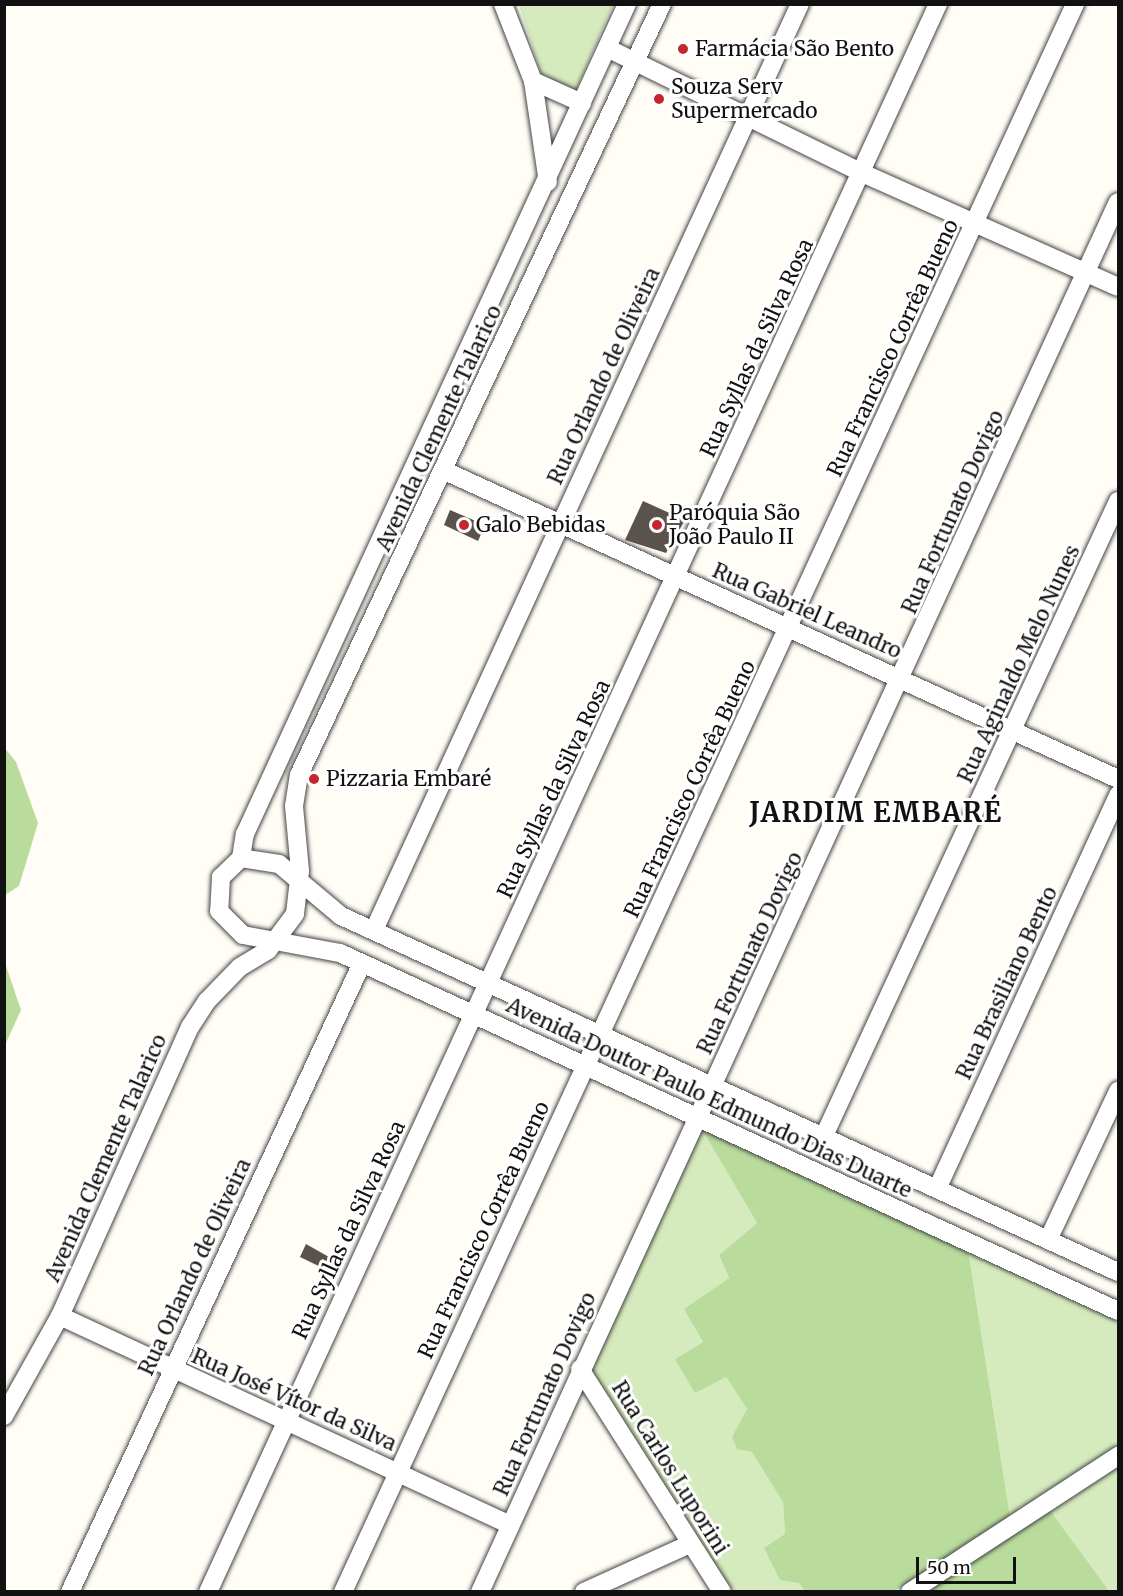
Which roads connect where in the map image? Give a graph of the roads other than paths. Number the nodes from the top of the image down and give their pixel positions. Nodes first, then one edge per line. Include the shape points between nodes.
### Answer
1 (503, 4) edge
2 (627, 4) edge
3 (662, 4) edge
4 (800, 4) edge
5 (938, 4) edge
6 (1074, 4) edge
7 (608, 48) junction
8 (635, 64) junction
9 (533, 81) junction
10 (582, 103) junction
11 (748, 118) junction
12 (862, 173) junction
13 (548, 182) junction
14 (1119, 202) edge
15 (974, 224) junction
16 (1086, 273) junction
17 (1119, 287) edge
18 (444, 471) junction
19 (1119, 501) edge
20 (562, 522) junction
21 (677, 577) junction
22 (788, 630) junction
23 (901, 679) junction
24 (1014, 730) junction
25 (1119, 779) edge
26 (1119, 795) edge
27 (241, 858) junction
28 (300, 879) junction
29 (374, 930) junction
30 (275, 940) junction
31 (362, 963) junction
32 (489, 984) junction
33 (474, 1013) junction
34 (600, 1036) junction
35 (584, 1065) junction
36 (714, 1086) junction
37 (1119, 1091) edge
38 (696, 1119) junction
39 (823, 1138) junction
40 (937, 1189) junction
41 (1048, 1240) junction
42 (1119, 1272) edge
43 (1119, 1311) edge
44 (60, 1316) junction
45 (580, 1369) junction
46 (172, 1370) junction
47 (4, 1416) edge
48 (285, 1421) junction
49 (1119, 1456) edge
50 (398, 1471) junction
51 (510, 1525) junction
52 (690, 1544) junction
53 (482, 1590) edge
54 (70, 1592) edge
55 (208, 1592) edge
56 (343, 1592) edge
57 (584, 1592) edge
58 (722, 1592) edge
59 (910, 1592) edge

1 - 9 street
2 - 7 street, Avenida Clemente Talarico
3 - 8 street, Avenida Clemente Talarico
4 - 11 street, Rua Orlando de Oliveira
5 - 12 street, Rua Syllas da Silva Rosa
6 - 15 street, Rua Francisco Corrêa Bueno
7 - 8 street
7 - 10 street, Avenida Clemente Talarico
8 - 11 street
8 - 18 street, Avenida Clemente Talarico
9 - 10 street
9 - 13 street
10 - 13 street, Avenida Clemente Talarico
11 - 12 street
11 - 20 street, Rua Orlando de Oliveira
12 - 15 street
12 - 21 street, Rua Syllas da Silva Rosa
13 - 27 street, Avenida Clemente Talarico via 245,834
14 - 16 street, Rua Fortunato Dovigo
15 - 16 street
15 - 22 street, Rua Francisco Corrêa Bueno
16 - 17 street
16 - 23 street, Rua Fortunato Dovigo
18 - 20 street, Rua Gabriel Leandro
18 - 28 street, Avenida Clemente Talarico via 299,775 294,806
19 - 24 street, Rua Aginaldo Melo Nunes
20 - 21 street, Rua Gabriel Leandro
20 - 29 street, Rua Orlando de Oliveira
21 - 22 street, Rua Gabriel Leandro
21 - 32 street, Rua Syllas da Silva Rosa
22 - 23 street, Rua Gabriel Leandro
22 - 34 street, Rua Francisco Corrêa Bueno
23 - 24 street, Rua Gabriel Leandro
23 - 36 street, Rua Fortunato Dovigo
24 - 25 street, Rua Gabriel Leandro
24 - 39 street, Rua Aginaldo Melo Nunes
26 - 40 street, Rua Brasiliano Bento
27 - 28 street via 270,860
27 - 30 street via 221,877 219,911 243,935
28 - 29 street, Avenida Doutor Paulo Edmundo Dias Duarte via 341,916
28 - 30 street, Avenida Clemente Talarico via 295,914
29 - 32 street, Avenida Doutor Paulo Edmundo Dias Duarte
30 - 31 street, Avenida Doutor Paulo Edmundo Dias Duarte
30 - 44 street, Avenida Clemente Talarico via 240,967 189,1027
31 - 33 street, Avenida Doutor Paulo Edmundo Dias Duarte
31 - 46 street, Rua Orlando de Oliveira
32 - 33 street, Rua Syllas da Silva Rosa
32 - 34 street, Avenida Doutor Paulo Edmundo Dias Duarte
33 - 35 street, Avenida Doutor Paulo Edmundo Dias Duarte
33 - 48 street, Rua Syllas da Silva Rosa
34 - 35 street, Rua Francisco Corrêa Bueno
34 - 36 street, Avenida Doutor Paulo Edmundo Dias Duarte
35 - 38 street, Avenida Doutor Paulo Edmundo Dias Duarte
35 - 50 street, Rua Francisco Corrêa Bueno
36 - 38 street, Rua Fortunato Dovigo
36 - 39 street, Avenida Doutor Paulo Edmundo Dias Duarte
37 - 41 street
38 - 43 street, Avenida Doutor Paulo Edmundo Dias Duarte
38 - 45 street, Rua Fortunato Dovigo
39 - 40 street, Avenida Doutor Paulo Edmundo Dias Duarte
40 - 41 street, Avenida Doutor Paulo Edmundo Dias Duarte
41 - 42 street, Avenida Doutor Paulo Edmundo Dias Duarte
44 - 46 street, Rua José Vítor da Silva
44 - 47 street, Avenida Clemente Talarico
45 - 51 street, Rua Fortunato Dovigo
45 - 52 street, Rua Carlos Luporini
46 - 48 street, Rua José Vítor da Silva
46 - 54 street, Rua Orlando de Oliveira
48 - 50 street, Rua José Vítor da Silva
48 - 55 street, Rua Syllas da Silva Rosa
49 - 59 street
50 - 51 street, Rua José Vítor da Silva
50 - 56 street, Rua Francisco Corrêa Bueno
51 - 53 street, Rua Fortunato Dovigo
52 - 57 street
52 - 58 street, Rua Carlos Luporini

